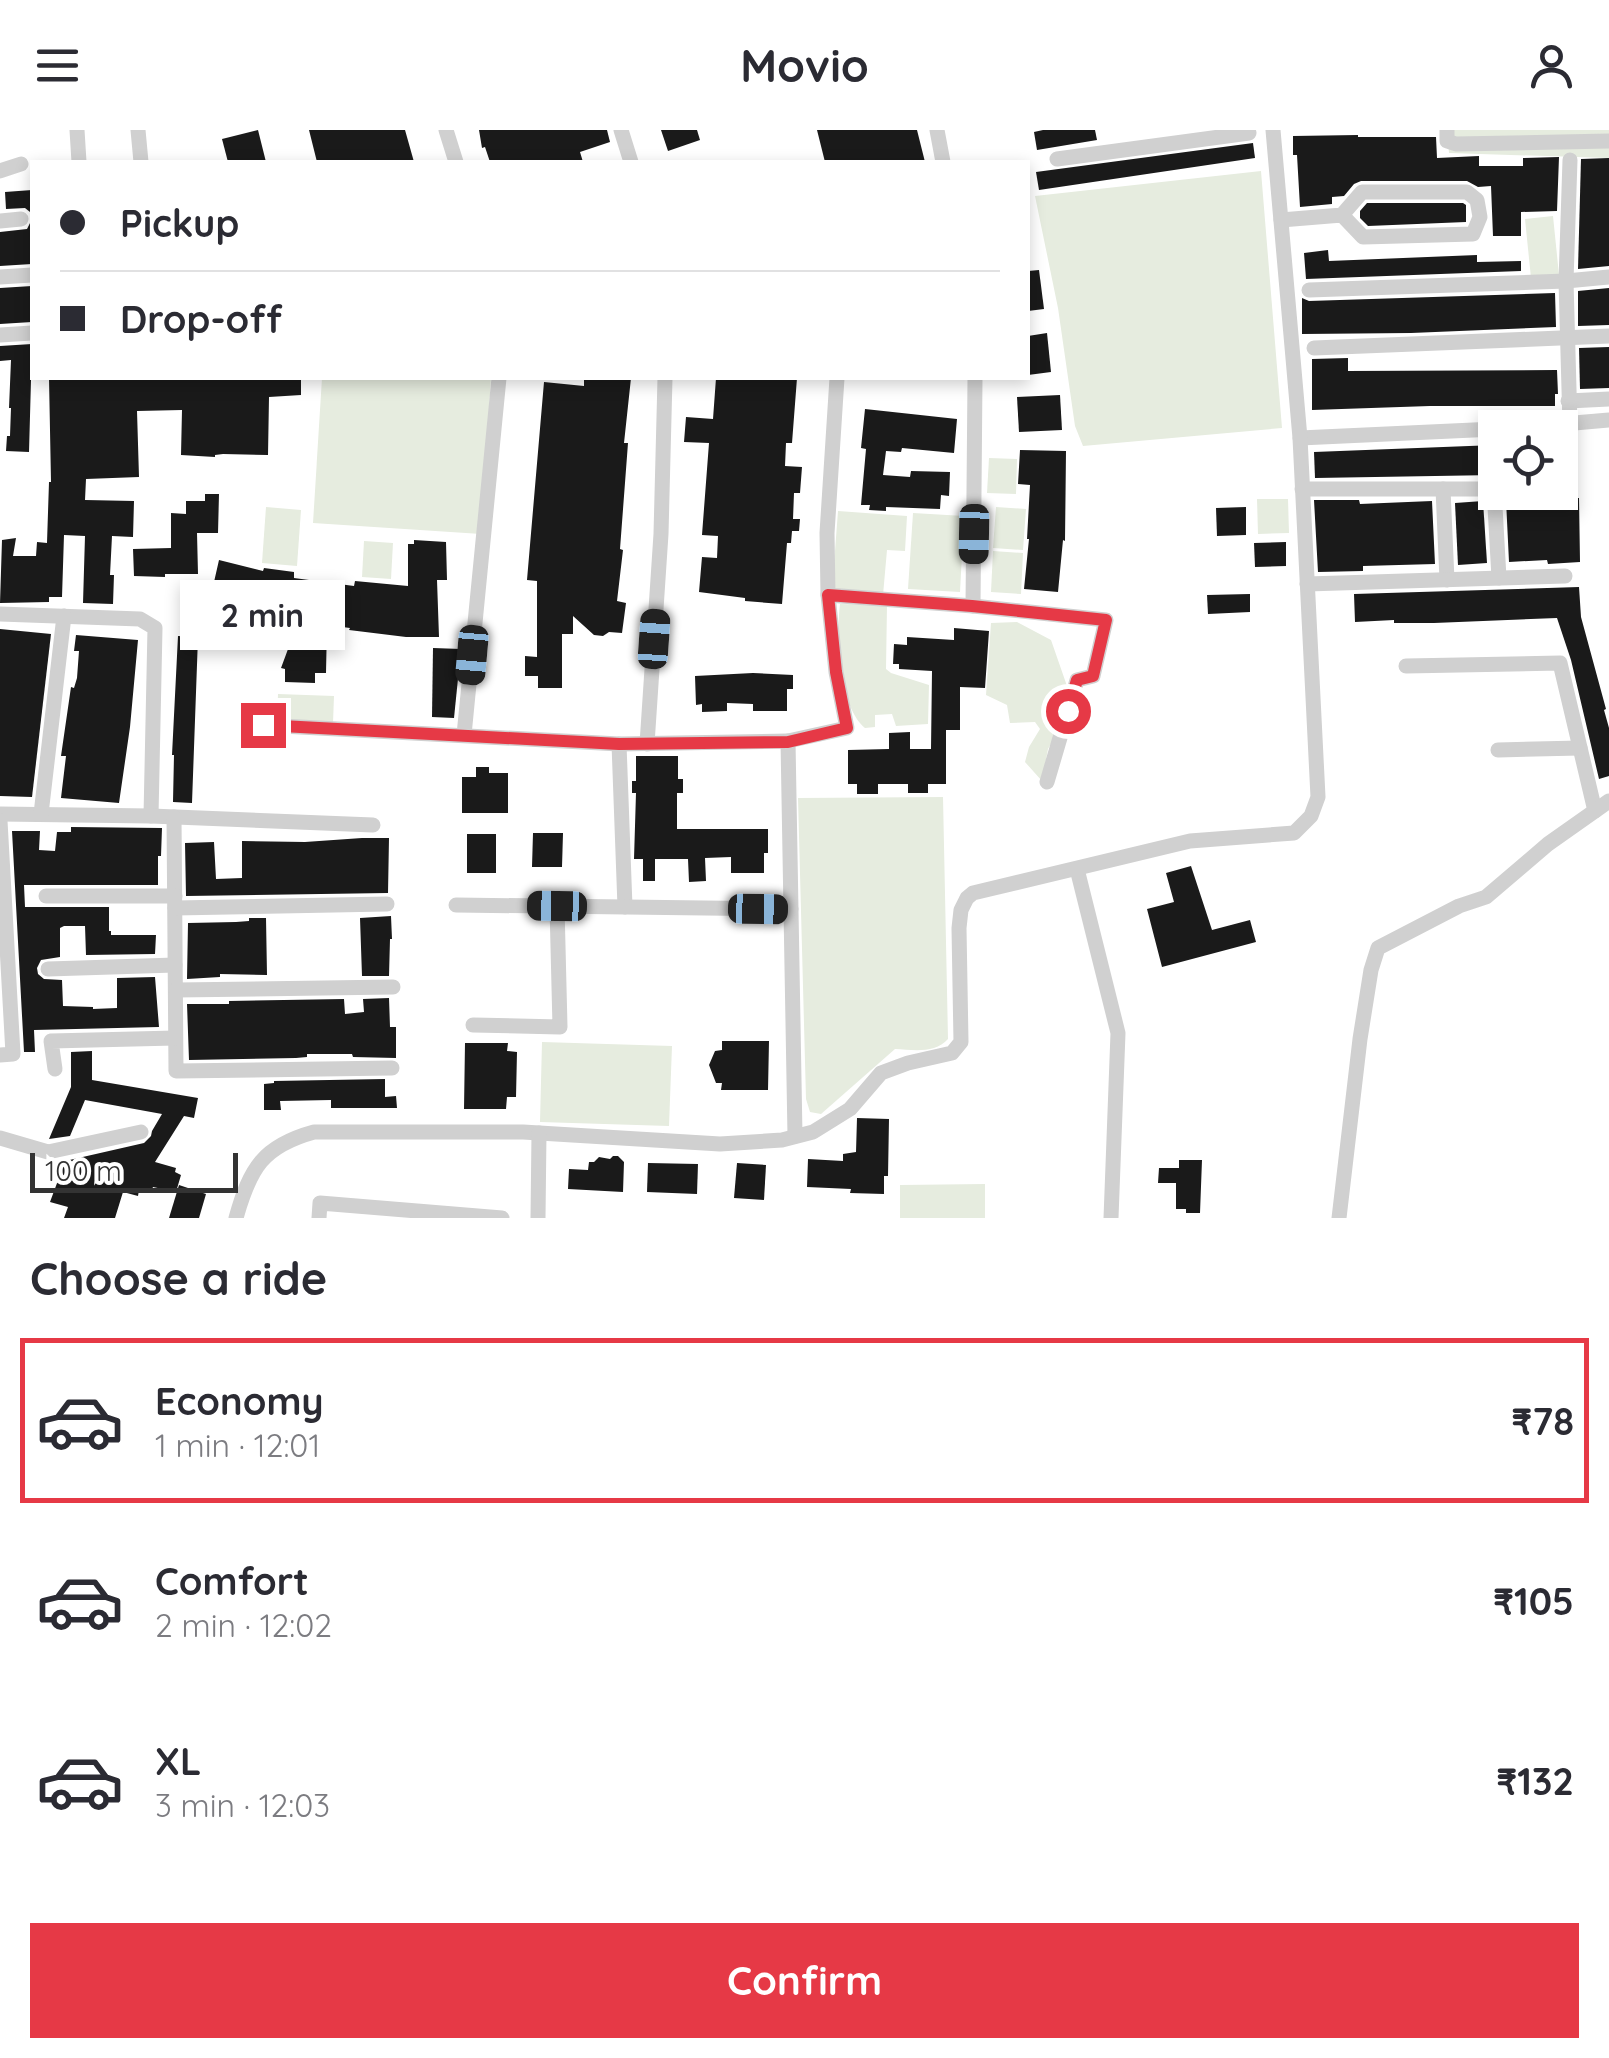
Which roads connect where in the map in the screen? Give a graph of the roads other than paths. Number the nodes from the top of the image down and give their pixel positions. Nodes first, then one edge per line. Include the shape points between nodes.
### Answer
1 (77, 130) edge
2 (138, 130) edge
3 (446, 130) edge
4 (621, 130) edge
5 (937, 130) edge
6 (1273, 130) edge
7 (1447, 130) edge
8 (1249, 132) dead end
9 (1537, 136) edge
10 (1164, 137) edge
11 (1609, 141) edge
12 (1057, 159) dead end
13 (79, 160) edge
14 (141, 160) edge
15 (455, 160) edge
16 (630, 160) edge
17 (943, 160) edge
18 (1570, 160) dead end
19 (21, 164) dead end
20 (0, 171) edge
21 (1342, 214) junction
22 (21, 219) dead end
23 (1281, 220) junction
24 (0, 221) edge
25 (30, 275) edge
26 (0, 277) edge
27 (1609, 277) edge
28 (1566, 281) junction
29 (1309, 290) dead end
30 (30, 332) edge
31 (0, 335) edge
32 (1568, 336) junction
33 (1609, 336) edge
34 (1314, 348) dead end
35 (499, 380) edge
36 (665, 380) edge
37 (837, 380) edge
38 (975, 380) edge
39 (1609, 399) edge
40 (1568, 401) junction
41 (1569, 410) edge
42 (1609, 420) edge
43 (1578, 424) edge
44 (1478, 430) edge
45 (1300, 438) junction
46 (1443, 488) junction
47 (1302, 489) junction
48 (1478, 489) edge
49 (1495, 510) edge
50 (1565, 576) dead end
51 (1499, 578) junction
52 (1447, 580) junction
53 (1307, 584) junction
54 (828, 595) junction
55 (972, 606) junction
56 (0, 614) edge
57 (64, 616) junction
58 (1406, 666) dead end
59 (263, 725) dead end
60 (464, 734) junction
61 (788, 742) junction
62 (619, 744) junction
63 (647, 744) junction
64 (1580, 748) junction
65 (1498, 750) dead end
66 (1047, 782) dead end
67 (1609, 802) edge
68 (1595, 812) junction
69 (41, 814) junction
70 (150, 816) junction
71 (174, 817) junction
72 (0, 818) edge
73 (373, 825) dead end
74 (1078, 868) junction
75 (46, 896) dead end
76 (175, 902) junction
77 (387, 904) dead end
78 (456, 905) dead end
79 (557, 906) junction
80 (625, 908) junction
81 (791, 910) junction
82 (175, 965) junction
83 (48, 969) dead end
84 (393, 987) dead end
85 (176, 990) junction
86 (473, 1025) dead end
87 (175, 1038) junction
88 (0, 1055) edge
89 (392, 1068) dead end
90 (55, 1069) dead end
91 (140, 1132) dead end
92 (538, 1133) junction
93 (795, 1136) junction
94 (0, 1138) edge
95 (236, 1218) edge
96 (320, 1218) edge
97 (502, 1218) edge
98 (538, 1218) edge
99 (1111, 1218) edge
100 (1338, 1218) edge

1 - 13 street
2 - 14 street
3 - 15 street
4 - 16 street
5 - 17 street
6 - 23 street
7 - 9 street via 1447,141 1456,144
8 - 10 street
9 - 11 street
10 - 12 street
18 - 28 street
19 - 20 street
21 - 21 street via 1362,192 1467,192 1478,200 1480,217 1473,234 1363,237
21 - 23 street
22 - 24 street
23 - 45 street
25 - 26 street
27 - 28 street
28 - 29 street
28 - 32 street
30 - 31 street
32 - 33 street
32 - 34 street
32 - 40 street
35 - 60 street
36 - 63 street
37 - 54 street
38 - 55 street
39 - 40 street
40 - 41 street
42 - 43 street
44 - 45 street
45 - 47 street
46 - 47 street
46 - 48 street
46 - 52 street
47 - 53 street
49 - 51 street
50 - 51 street
51 - 52 street
52 - 53 street
53 - 74 street via 1318,798 1311,816 1294,832 1190,841
54 - 55 street
54 - 61 street via 847,728
55 - 66 street via 1106,620 1093,676 1077,680
56 - 57 street
57 - 69 street
57 - 70 street via 140,618 155,628
58 - 64 street via 1560,663
59 - 60 street
60 - 62 street
61 - 63 street
61 - 81 street
62 - 63 street
62 - 80 street
64 - 65 street
64 - 68 street
67 - 68 street
68 - 100 street via 1486,897 1378,948
69 - 70 street
69 - 72 street
70 - 71 street
71 - 73 street
71 - 76 street
72 - 88 street via 13,1054
74 - 93 street via 967,898 959,928 961,1042 952,1052 881,1073 850,1109
74 - 99 street via 1118,1033
75 - 76 street
76 - 77 street
76 - 82 street
78 - 79 street
79 - 80 street
79 - 86 street via 560,1027
80 - 81 street
81 - 93 street
82 - 83 street
82 - 85 street
84 - 85 street
85 - 87 street
87 - 89 street via 176,1071
87 - 90 street via 52,1041
91 - 94 street via 48,1152
92 - 93 street via 720,1144
92 - 95 street via 343,1131 289,1139 263,1156
92 - 98 street
96 - 97 street via 320,1203

